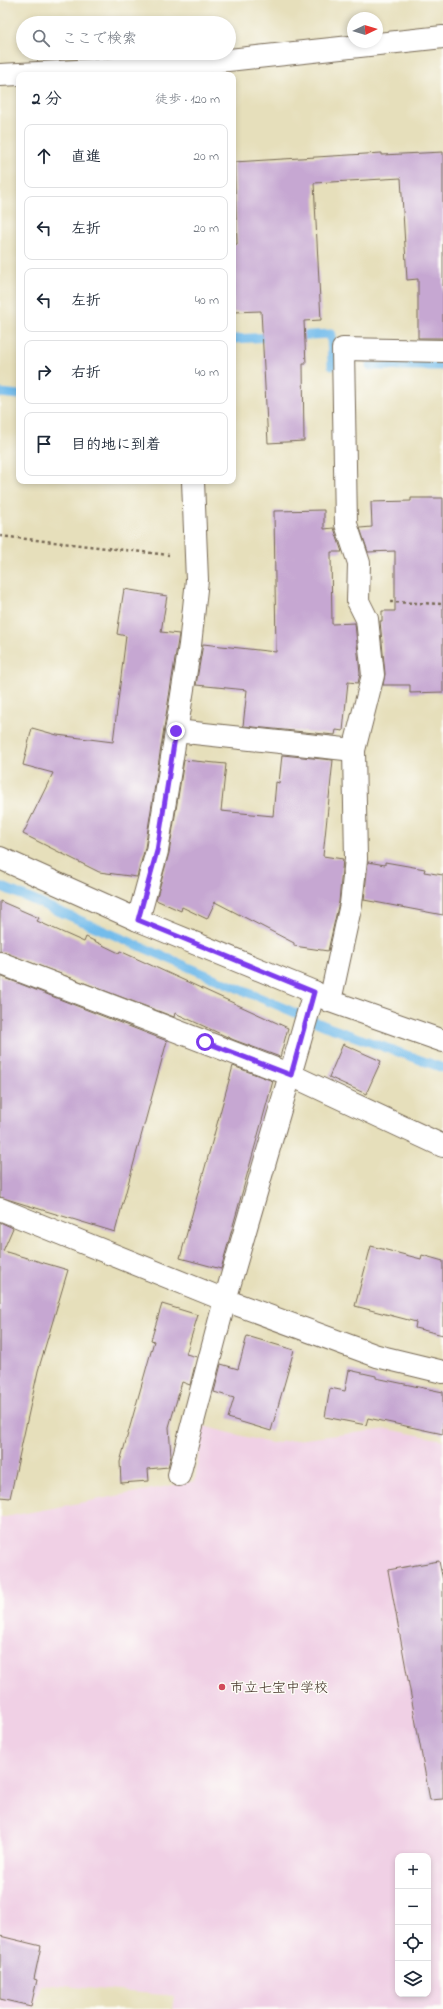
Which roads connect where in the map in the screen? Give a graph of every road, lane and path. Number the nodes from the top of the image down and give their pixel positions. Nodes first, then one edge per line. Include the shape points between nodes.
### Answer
1 (443, 37) edge
2 (173, 70) edge
3 (104, 72) edge
4 (0, 75) edge
5 (16, 75) edge
6 (443, 351) edge
7 (193, 484) edge
8 (0, 536) edge
9 (197, 558) junction
10 (358, 601) junction
11 (443, 604) edge
12 (176, 731) junction
13 (354, 750) junction
14 (0, 858) edge
15 (138, 920) junction
16 (0, 963) edge
17 (318, 999) junction
18 (443, 1041) edge
19 (291, 1075) junction
20 (443, 1146) edge
21 (0, 1209) edge
22 (225, 1300) junction
23 (443, 1372) edge
24 (179, 1475) dead end

1 - 2 street
2 - 3 street
4 - 5 street
6 - 10 street via 343,349 346,524 359,563
7 - 9 street
8 - 9 path
9 - 12 street via 190,645
10 - 11 path
10 - 13 street via 367,619 373,675
12 - 13 street
12 - 15 street via 157,851
13 - 17 street via 356,859 351,904
14 - 15 street
15 - 17 street
16 - 19 street
17 - 18 street
17 - 19 street via 303,1031
19 - 20 street
19 - 22 street
21 - 22 street
22 - 23 street via 378,1356
22 - 24 street

